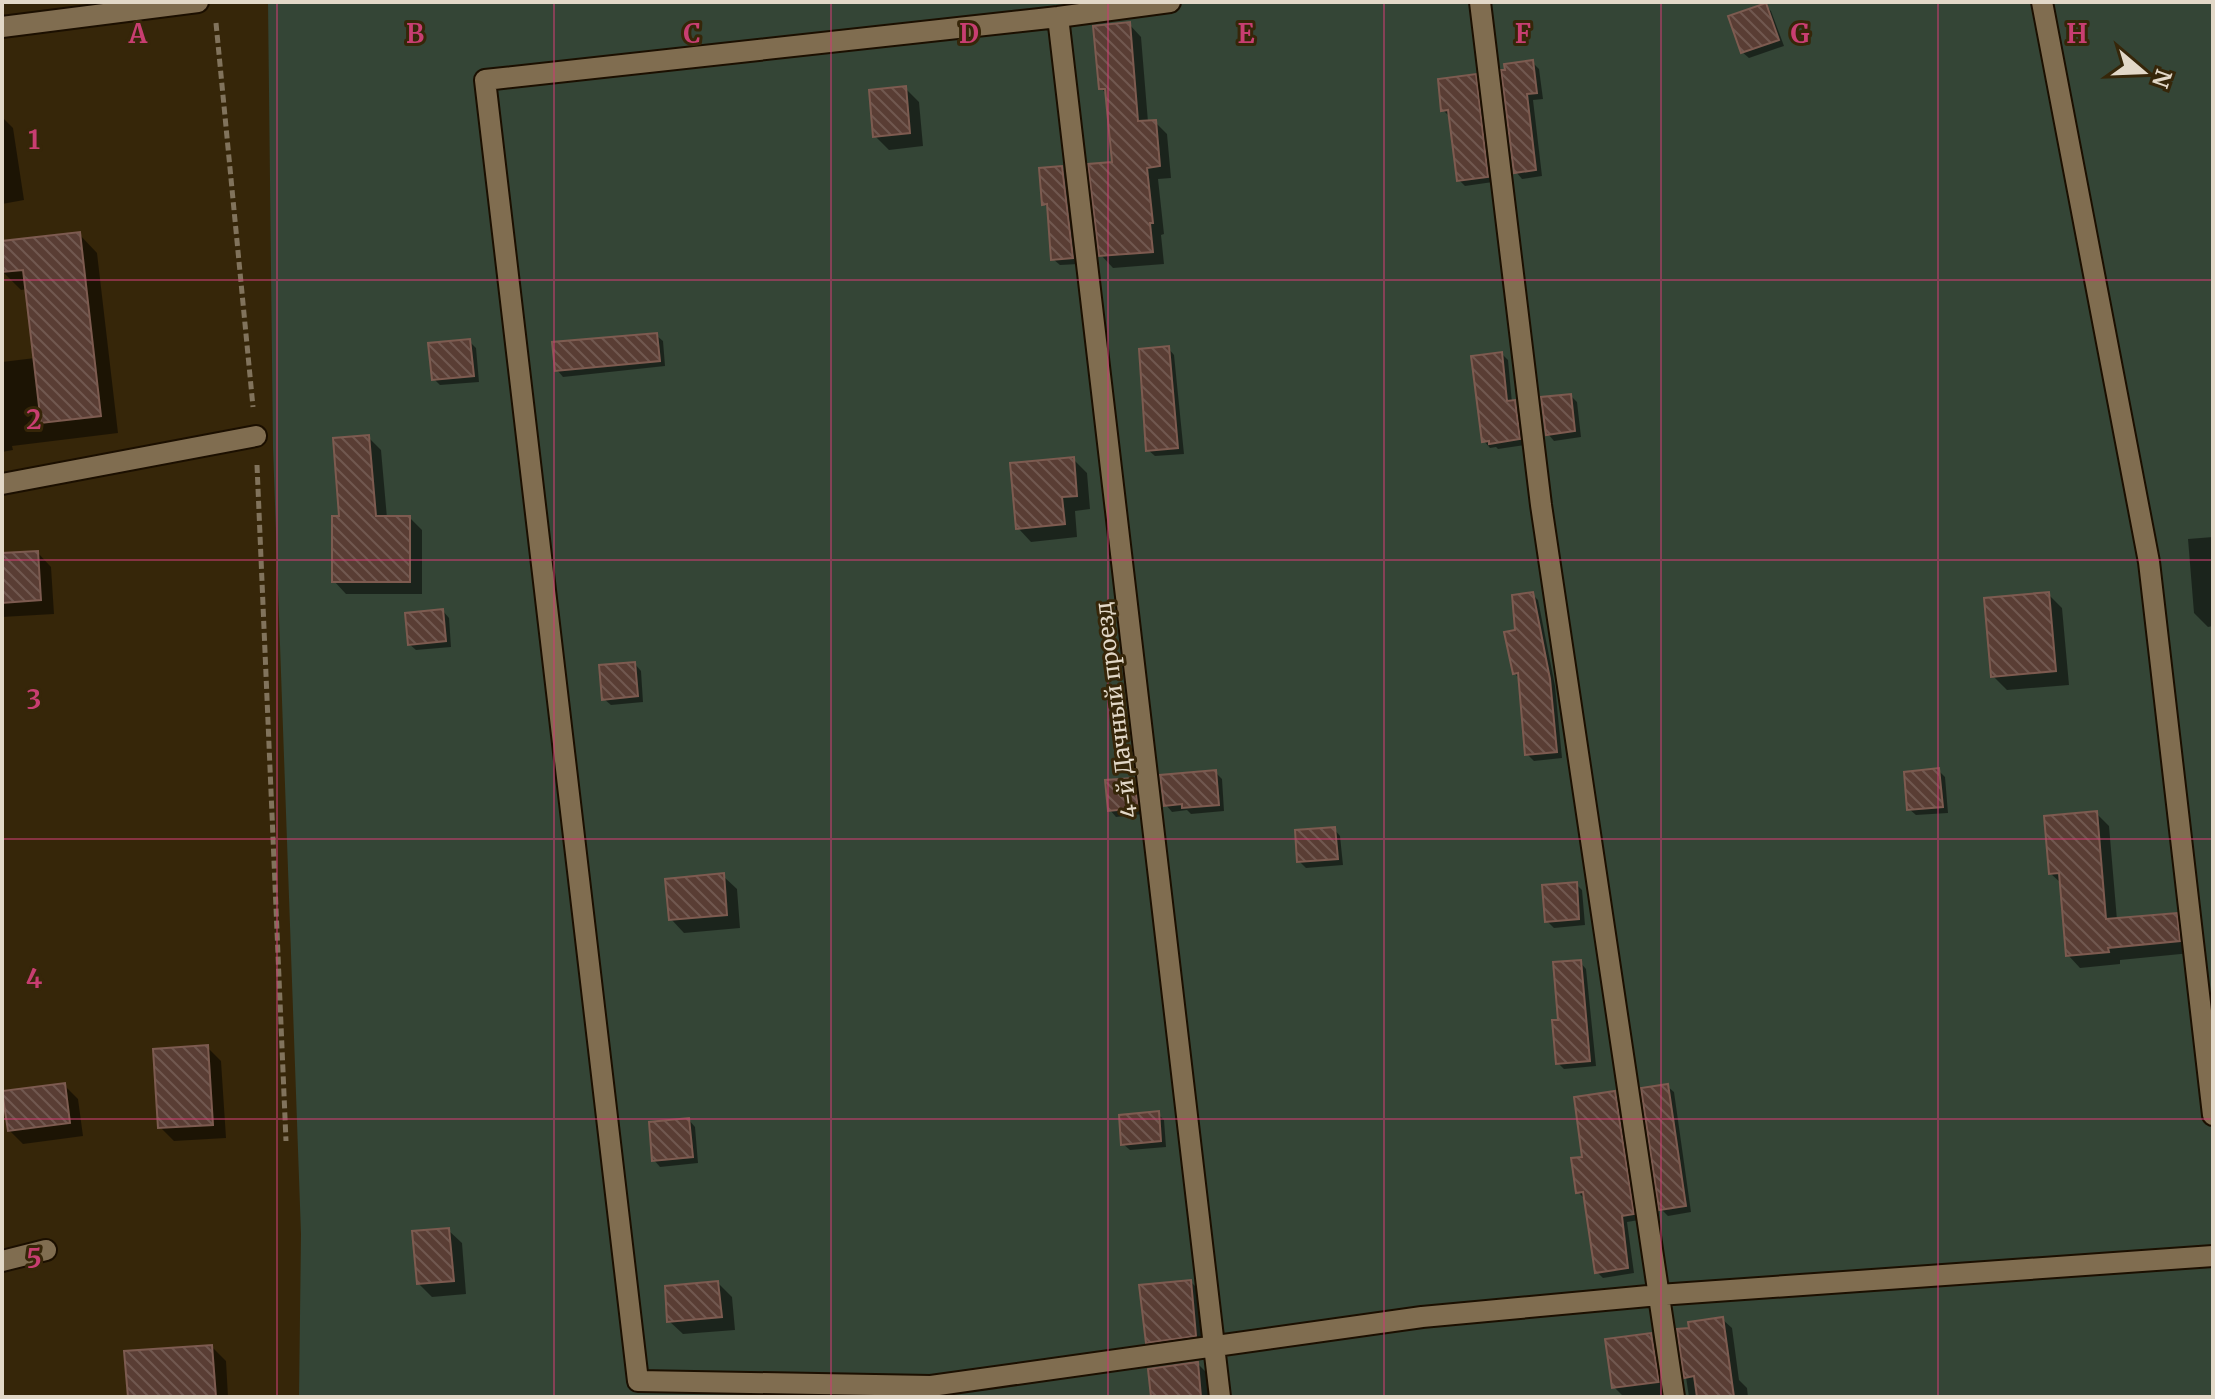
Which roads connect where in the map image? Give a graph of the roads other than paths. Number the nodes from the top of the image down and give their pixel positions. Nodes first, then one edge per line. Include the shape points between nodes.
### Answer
1 (198, 2) edge
2 (1170, 2) edge
3 (1480, 2) edge
4 (2042, 2) edge
5 (1058, 17) junction
6 (2, 27) edge
7 (256, 436) road end
8 (2, 484) edge
9 (2213, 1115) edge
10 (46, 1250) dead end
11 (2213, 1256) edge
12 (2, 1261) edge
13 (1659, 1295) junction
14 (1215, 1345) junction
15 (1220, 1397) edge
16 (1674, 1397) edge

1 - 6 street
2 - 5 street
3 - 13 street via 1541,505
4 - 9 street via 2149,562
5 - 14 street, 4-й Дачный проезд
5 - 14 street via 485,80 638,1381 931,1386
7 - 8 street
10 - 12 street
11 - 13 street
13 - 14 street via 1422,1317
13 - 16 street
14 - 15 street, 4-й Дачный проезд

